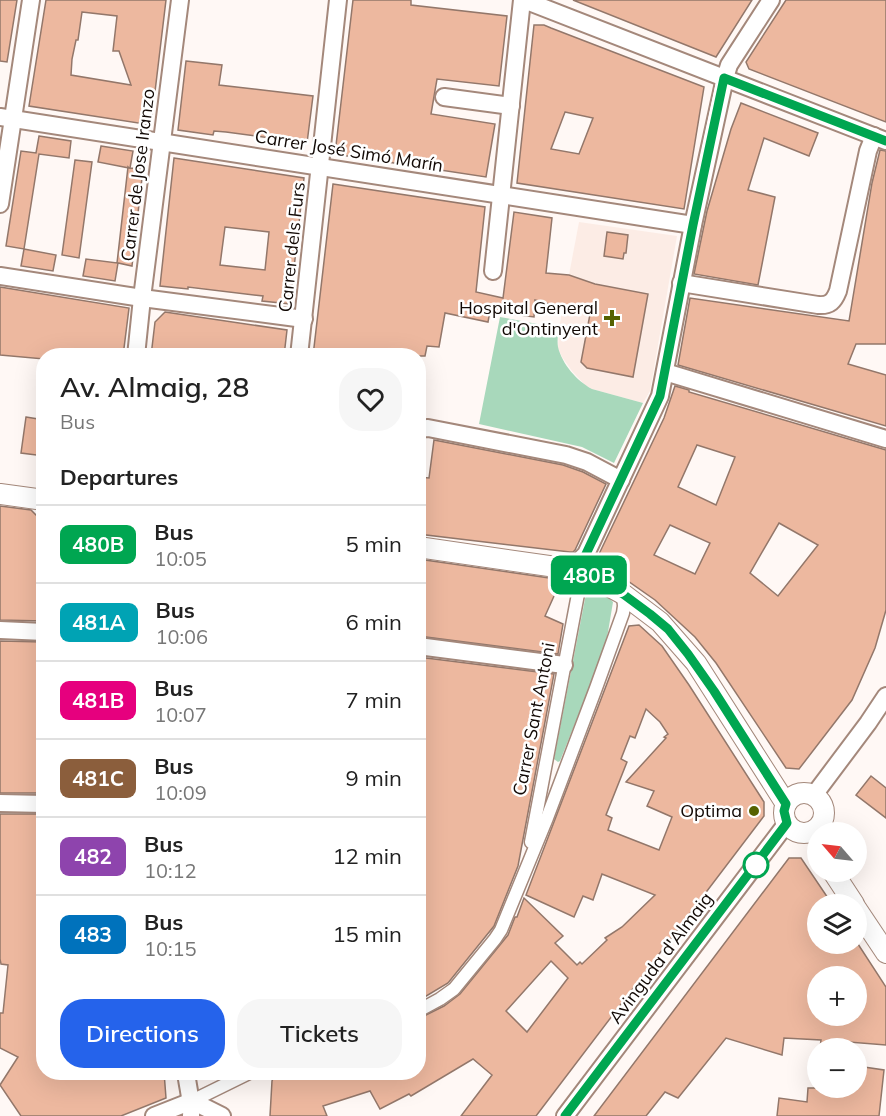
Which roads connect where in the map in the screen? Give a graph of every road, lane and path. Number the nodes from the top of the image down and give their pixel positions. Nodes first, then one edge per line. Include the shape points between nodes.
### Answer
1 (31, 0) edge
2 (180, 0) edge
3 (338, 0) edge
4 (523, 0) edge
5 (771, 0) edge
6 (724, 78) junction
7 (444, 97) dead end
8 (511, 106) junction
9 (7, 118) edge
10 (162, 143) junction
11 (876, 143) edge
12 (321, 166) junction
13 (501, 195) junction
14 (0, 204) edge
15 (693, 225) junction
16 (493, 271) dead end
17 (0, 276) edge
18 (681, 284) junction
19 (142, 298) junction
20 (304, 319) junction
21 (137, 348) edge
22 (300, 348) edge
23 (665, 372) junction
24 (426, 429) edge
25 (886, 439) edge
26 (621, 480) junction
27 (0, 494) edge
28 (36, 499) edge
29 (426, 548) edge
30 (580, 568) junction
31 (623, 594) junction
32 (0, 630) edge
33 (36, 632) edge
34 (426, 647) edge
35 (564, 665) junction
36 (886, 696) edge
37 (814, 795) junction
38 (0, 803) edge
39 (36, 804) edge
40 (787, 814) junction
41 (822, 822) edge
42 (807, 836) edge
43 (524, 873) junction
44 (867, 924) edge
45 (886, 953) edge
46 (426, 1007) edge
47 (187, 1080) edge
48 (238, 1080) edge
49 (191, 1108) edge
50 (217, 1115) edge
51 (154, 1116) edge
52 (565, 1116) edge

1 - 9 street
2 - 10 street, Carrer de Jose Iranzo
3 - 12 street, Carrer dels Furs
4 - 6 street
4 - 8 street
5 - 6 street
6 - 11 street
6 - 15 street
7 - 8 street
8 - 13 street
9 - 10 street, Carrer José Simó Marín
9 - 14 street
10 - 12 street, Carrer José Simó Marín
10 - 19 street, Carrer de Jose Iranzo
11 - 18 street via 838,291 828,305
12 - 13 street, Carrer José Simó Marín
12 - 20 street, Carrer dels Furs
13 - 15 street, Carrer José Simó Marín
13 - 16 street
15 - 18 street
17 - 19 street
18 - 23 street
19 - 20 street
19 - 21 street, Carrer de Jose Iranzo
20 - 22 street, Carrer dels Furs
23 - 25 street
23 - 26 street via 660,396
24 - 26 street via 576,458
26 - 30 street
27 - 28 street
29 - 30 street
30 - 31 street
30 - 35 street, Carrer Sant Antoni
31 - 40 street via 660,622 696,663
31 - 43 street, Carrer Sant Antoni via 624,606 600,677
32 - 33 street
34 - 35 street
35 - 43 street, Carrer Sant Antoni
36 - 37 street
37 - 40 street via 795,795
37 - 41 street via 823,805
38 - 39 street
40 - 42 street via 792,829
40 - 52 street, Avinguda d'Almaig
43 - 46 street, Carrer Sant Antoni via 495,939 454,989
44 - 45 street
47 - 49 street
48 - 49 street
49 - 50 street
49 - 51 street

